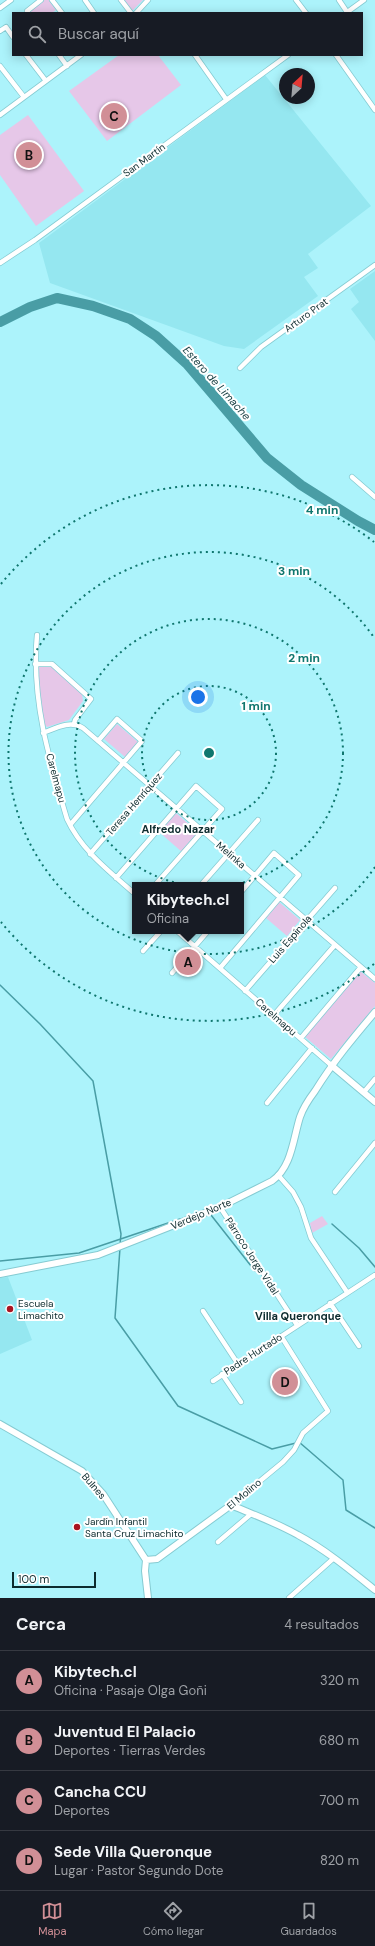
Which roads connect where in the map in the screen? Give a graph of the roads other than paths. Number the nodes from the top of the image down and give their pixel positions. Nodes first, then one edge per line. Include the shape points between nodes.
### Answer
1 (11, 0) edge
2 (42, 0) edge
3 (52, 0) edge
4 (85, 0) edge
5 (121, 0) edge
6 (148, 0) edge
7 (296, 0) edge
8 (339, 0) edge
9 (364, 0) edge
10 (0, 8) edge
11 (28, 12) edge
12 (61, 12) edge
13 (93, 12) edge
14 (130, 12) edge
15 (137, 12) edge
16 (305, 12) edge
17 (347, 12) edge
18 (0, 31) edge
19 (12, 36) edge
20 (27, 56) edge
21 (60, 56) edge
22 (80, 56) edge
23 (196, 56) edge
24 (287, 56) edge
25 (337, 56) edge
26 (0, 66) edge
27 (67, 66) junction
28 (46, 81) junction
29 (24, 97) junction
30 (226, 99) junction
31 (375, 110) edge
32 (1, 112) edge
33 (0, 263) edge
34 (375, 265) edge
35 (240, 368) dead end
36 (352, 477) dead end
37 (375, 497) edge
38 (37, 635) dead end
39 (35, 664) junction
40 (74, 724) junction
41 (43, 733) junction
42 (98, 741) junction
43 (178, 753) dead end
44 (124, 763) junction
45 (150, 786) junction
46 (177, 808) junction
47 (258, 820) dead end
48 (70, 825) junction
49 (203, 831) junction
50 (229, 853) junction
51 (90, 854) junction
52 (255, 876) junction
53 (116, 878) junction
54 (158, 882) edge
55 (204, 882) edge
56 (335, 888) dead end
57 (244, 889) edge
58 (132, 891) edge
59 (280, 897) junction
60 (307, 920) junction
61 (158, 934) edge
62 (181, 934) edge
63 (205, 934) edge
64 (335, 945) junction
65 (195, 946) junction
66 (143, 951) dead end
67 (361, 967) junction
68 (220, 968) junction
69 (172, 973) dead end
70 (375, 979) edge
71 (245, 991) junction
72 (375, 1012) edge
73 (274, 1015) junction
74 (301, 1038) junction
75 (312, 1048) junction
76 (331, 1065) junction
77 (375, 1079) edge
78 (364, 1092) junction
79 (375, 1102) edge
80 (267, 1103) dead end
81 (375, 1143) edge
82 (278, 1175) junction
83 (335, 1192) dead end
84 (220, 1207) junction
85 (0, 1274) edge
86 (374, 1274) edge
87 (347, 1292) junction
88 (330, 1303) junction
89 (203, 1311) dead end
90 (297, 1325) junction
91 (281, 1336) junction
92 (359, 1346) dead end
93 (238, 1364) junction
94 (222, 1374) junction
95 (213, 1381) dead end
96 (241, 1402) dead end
97 (0, 1424) edge
98 (231, 1505) junction
99 (251, 1514) junction
100 (218, 1542) dead end
101 (334, 1558) junction
102 (146, 1560) junction
103 (375, 1590) edge
104 (148, 1598) edge
105 (289, 1598) edge

1 - 10 street
2 - 11 street
3 - 12 street
4 - 13 street
5 - 14 street
6 - 15 street
7 - 16 street
8 - 17 street
9 - 17 street
18 - 19 street via 6,27
20 - 28 street
21 - 27 street
22 - 27 street
23 - 30 street
24 - 30 street, San Martín
25 - 31 street
26 - 29 street
27 - 28 street
28 - 29 street
29 - 32 street
30 - 33 street, San Martín
34 - 35 street, Arturo Prat via 261,347
36 - 37 street
38 - 39 street, Carelmapu
39 - 40 street via 52,664 92,699
39 - 41 street, Carelmapu via 37,702
40 - 41 street
40 - 42 street, Melinka
41 - 48 street, Carelmapu
42 - 44 street, Melinka
42 - 44 street via 117,719 142,741
43 - 45 street, Teresa Henríquez
44 - 45 street, Melinka
44 - 48 street
45 - 46 street, Melinka
45 - 51 street, Teresa Henríquez
46 - 49 street, Melinka
46 - 49 street via 196,786 222,809
46 - 53 street
47 - 50 street
48 - 51 street, Carelmapu via 79,842
49 - 50 street, Melinka
49 - 54 street
50 - 52 street, Melinka
50 - 55 street
51 - 53 street, Carelmapu
52 - 57 street
52 - 59 street, Melinka
52 - 59 street via 274,853 299,875
53 - 58 street, Carelmapu
56 - 60 street, Luis Espínola
59 - 60 street, Melinka
59 - 68 street
60 - 64 street, Melinka
60 - 71 street, Luis Espínola
61 - 66 street
62 - 65 street, Carelmapu
63 - 65 street
64 - 67 street, Melinka
64 - 73 street
65 - 68 street, Carelmapu
65 - 69 street
67 - 70 street, Melinka
67 - 74 street
68 - 71 street, Carelmapu
71 - 73 street, Carelmapu
72 - 76 street, Verdejo Norte
73 - 74 street, Carelmapu
74 - 75 street, Carelmapu
75 - 76 street, Carelmapu
75 - 80 street
76 - 78 street, Carelmapu
76 - 82 street, Verdejo Norte via 303,1110 289,1156
77 - 78 street
78 - 79 street, Carelmapu
81 - 83 street
82 - 84 street, Verdejo Norte via 272,1181
82 - 87 street via 293,1193 301,1207 311,1238
84 - 85 street, Verdejo Norte via 98,1255
84 - 90 street, Párroco Jorge Vidal
86 - 87 street, Padre Hurtado
87 - 88 street, Padre Hurtado
88 - 90 street, Padre Hurtado
88 - 92 street
89 - 93 street
90 - 91 street, Padre Hurtado
91 - 93 street, Padre Hurtado
91 - 98 street, El Molino via 328,1411 303,1433 294,1450 283,1462
93 - 94 street, Padre Hurtado
94 - 95 street, Padre Hurtado
94 - 96 street
97 - 102 street, Bulnes via 82,1471 103,1494
98 - 99 street
98 - 102 street, El Molino via 157,1559
99 - 100 street
99 - 101 street via 298,1535
101 - 103 street
101 - 105 street
102 - 104 street

